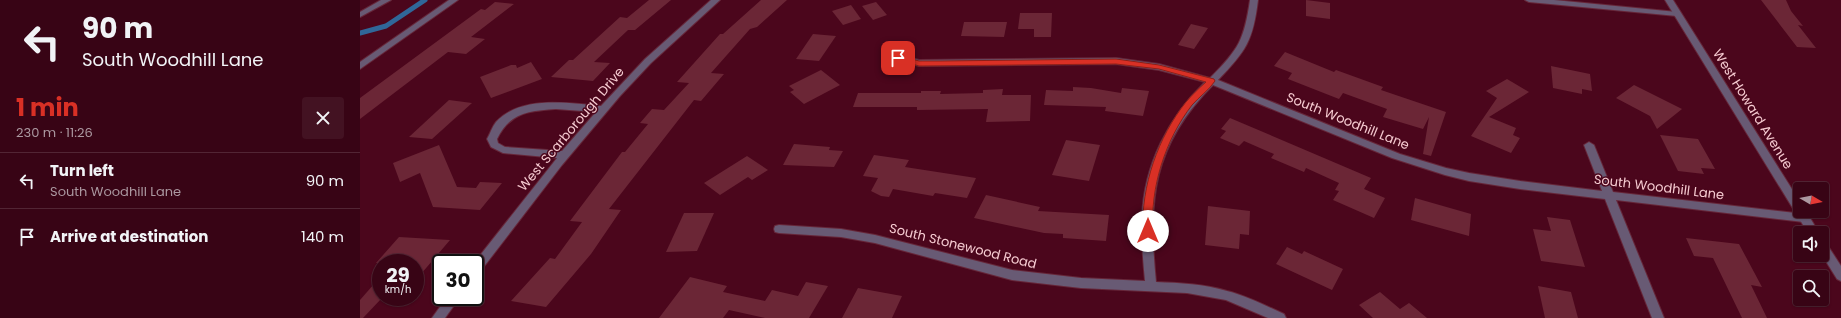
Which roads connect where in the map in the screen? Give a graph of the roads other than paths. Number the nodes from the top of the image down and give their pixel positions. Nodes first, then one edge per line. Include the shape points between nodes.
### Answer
1 (387, 0) edge
2 (454, 0) edge
3 (716, 0) edge
4 (1254, 0) edge
5 (1529, 0) edge
6 (1669, 0) edge
7 (1677, 14) junction
8 (360, 15) edge
9 (886, 54) dead end
10 (360, 66) edge
11 (1211, 81) junction
12 (603, 109) junction
13 (1589, 145) dead end
14 (564, 154) junction
15 (1609, 194) junction
16 (1793, 200) edge
17 (1793, 217) edge
18 (1804, 218) edge
19 (1809, 226) edge
20 (778, 229) dead end
21 (1829, 257) edge
22 (484, 258) edge
23 (1841, 276) edge
24 (1151, 286) junction
25 (447, 306) edge
26 (438, 318) edge
27 (1280, 318) edge
28 (1658, 318) edge

1 - 8 street
2 - 10 street
3 - 12 street, West Scarborough Drive via 672,37 625,83
4 - 11 street via 1247,37 1240,50
5 - 7 street
6 - 7 street, West Howard Avenue
7 - 16 street, West Howard Avenue
9 - 11 street, South Woodhill Lane via 919,63 1116,61 1159,67
11 - 15 street, South Woodhill Lane via 1424,166 1494,181
11 - 24 street via 1179,117 1167,138 1151,185 1147,218
12 - 14 street, West Scarborough Drive
12 - 14 street via 537,106 506,118 494,132 492,139 494,145 503,150
13 - 15 street
14 - 22 street, West Scarborough Drive
15 - 17 street, South Woodhill Lane
15 - 28 street
18 - 19 street, West Howard Avenue
20 - 24 street, South Stonewood Road via 840,233 875,239 1012,275 1081,283
21 - 23 street
24 - 27 street, South Stonewood Road via 1187,288 1226,295
25 - 26 street

